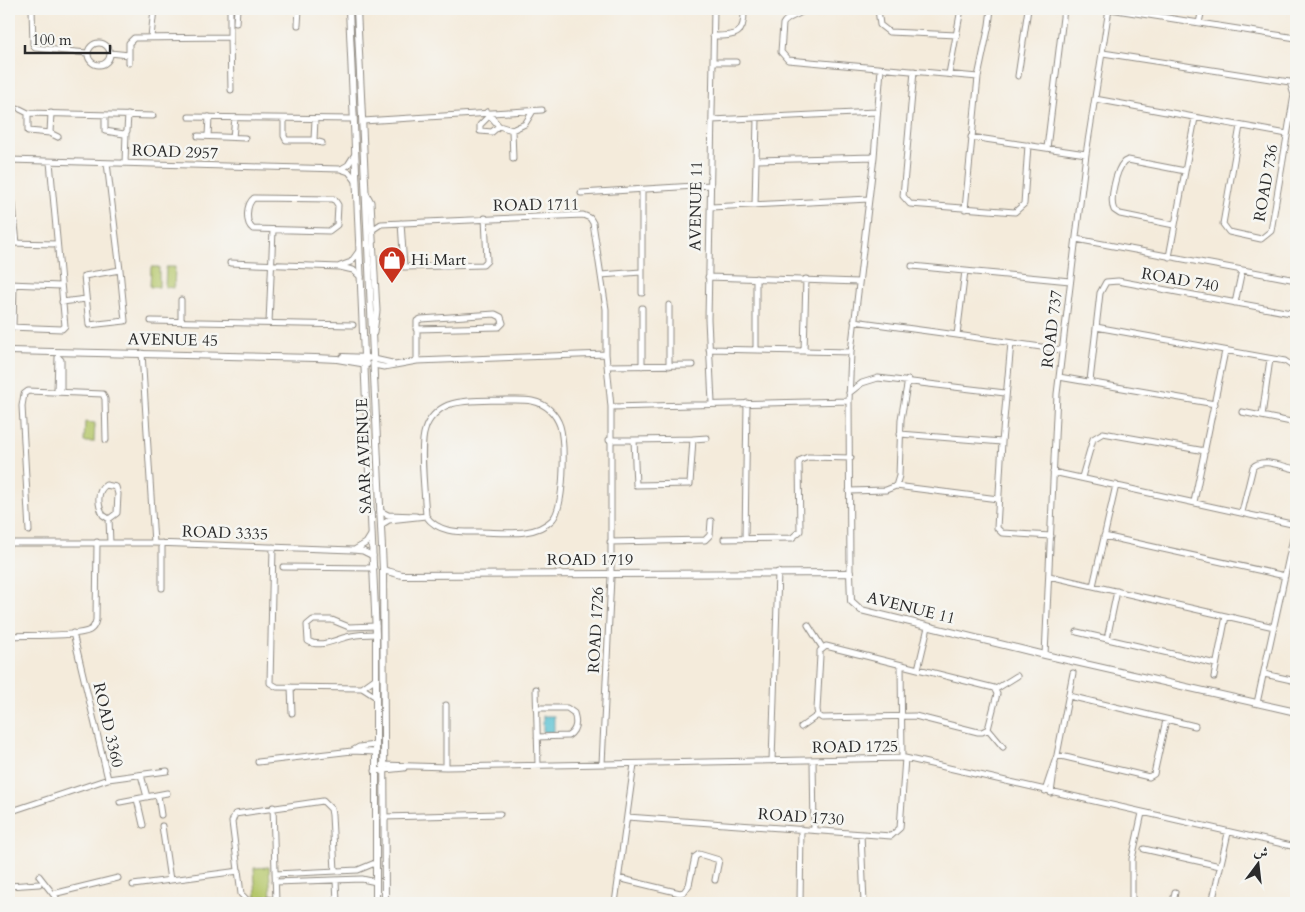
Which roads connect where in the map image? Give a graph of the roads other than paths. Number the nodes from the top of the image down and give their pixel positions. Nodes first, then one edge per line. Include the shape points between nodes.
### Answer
1 (32, 9) edge
2 (154, 9) edge
3 (230, 9) edge
4 (237, 9) edge
5 (299, 9) edge
6 (349, 9) edge
7 (357, 9) edge
8 (714, 9) edge
9 (744, 9) edge
10 (805, 9) edge
11 (878, 9) edge
12 (961, 9) edge
13 (991, 9) edge
14 (1028, 9) edge
15 (1064, 9) edge
16 (1110, 9) edge
17 (1202, 9) edge
18 (1199, 22) junction
19 (236, 23) dead end
20 (298, 25) dead end
21 (957, 35) junction
22 (713, 36) junction
23 (152, 37) junction
24 (230, 37) junction
25 (1296, 38) edge
26 (87, 53) junction
27 (110, 53) junction
28 (1103, 53) junction
29 (129, 55) junction
30 (713, 62) junction
31 (736, 62) dead end
32 (129, 63) dead end
33 (880, 69) junction
34 (914, 71) junction
35 (949, 74) junction
36 (1018, 76) dead end
37 (978, 77) junction
38 (1290, 82) junction
39 (1296, 83) edge
40 (231, 90) dead end
41 (1095, 99) junction
42 (20, 109) dead end
43 (542, 110) dead end
44 (533, 111) junction
45 (876, 112) junction
46 (28, 113) junction
47 (51, 113) junction
48 (488, 114) junction
49 (105, 115) junction
50 (128, 115) junction
51 (153, 116) dead end
52 (189, 117) dead end
53 (209, 117) junction
54 (235, 118) junction
55 (757, 118) junction
56 (1195, 118) junction
57 (284, 119) junction
58 (315, 119) junction
59 (353, 119) junction
60 (712, 120) junction
61 (362, 121) junction
62 (499, 126) junction
63 (1240, 126) junction
64 (512, 130) junction
65 (50, 133) junction
66 (126, 133) junction
67 (1287, 134) junction
68 (198, 136) dead end
69 (208, 136) junction
70 (58, 137) dead end
71 (233, 137) junction
72 (971, 137) junction
73 (246, 138) dead end
74 (314, 140) junction
75 (322, 143) dead end
76 (1028, 145) junction
77 (1047, 148) junction
78 (355, 154) junction
79 (1086, 154) junction
80 (874, 157) junction
81 (512, 159) dead end
82 (9, 160) edge
83 (756, 160) junction
84 (50, 162) junction
85 (107, 162) junction
86 (126, 163) junction
87 (9, 166) edge
88 (340, 169) junction
89 (1185, 171) junction
90 (357, 182) junction
91 (710, 185) junction
92 (642, 190) junction
93 (366, 193) junction
94 (581, 194) dead end
95 (869, 199) junction
96 (10, 203) edge
97 (755, 205) junction
98 (712, 207) junction
99 (965, 208) junction
100 (372, 217) junction
101 (485, 218) junction
102 (401, 223) junction
103 (381, 224) junction
104 (1174, 225) junction
105 (273, 230) junction
106 (372, 230) junction
107 (1076, 239) junction
108 (9, 243) edge
109 (17, 243) junction
110 (57, 244) junction
111 (359, 251) junction
112 (1169, 257) junction
113 (230, 263) dead end
114 (271, 264) junction
115 (340, 266) junction
116 (912, 266) dead end
117 (120, 270) junction
118 (1242, 270) junction
119 (965, 271) junction
120 (641, 272) junction
121 (601, 275) junction
122 (361, 277) junction
123 (708, 277) junction
124 (756, 278) junction
125 (806, 280) junction
126 (1296, 280) edge
127 (1070, 281) junction
128 (860, 282) junction
129 (11, 285) edge
130 (61, 286) junction
131 (642, 294) dead end
132 (86, 300) junction
133 (181, 300) dead end
134 (62, 302) junction
135 (1235, 303) junction
136 (669, 305) dead end
137 (642, 308) dead end
138 (1296, 314) edge
139 (151, 321) dead end
140 (181, 321) junction
141 (854, 321) junction
142 (269, 323) junction
143 (353, 325) dead end
144 (11, 327) edge
145 (1096, 327) junction
146 (416, 329) junction
147 (957, 335) junction
148 (373, 338) junction
149 (1011, 343) junction
150 (709, 349) junction
151 (756, 350) junction
152 (1062, 350) junction
153 (9, 351) edge
154 (804, 351) junction
155 (1225, 351) junction
156 (851, 352) junction
157 (142, 353) junction
158 (58, 354) junction
159 (606, 354) junction
160 (1270, 359) junction
161 (364, 360) junction
162 (417, 361) junction
163 (374, 362) junction
164 (693, 365) dead end
165 (607, 366) junction
166 (642, 366) junction
167 (669, 366) junction
168 (1296, 373) edge
169 (1059, 376) junction
170 (908, 380) junction
171 (1090, 381) junction
172 (59, 391) junction
173 (849, 393) junction
174 (1005, 393) junction
175 (849, 401) junction
176 (712, 403) junction
177 (747, 403) junction
178 (1215, 404) junction
179 (611, 407) junction
180 (1242, 412) dead end
181 (1262, 416) junction
182 (1296, 423) edge
183 (900, 434) junction
184 (707, 438) dead end
185 (693, 439) junction
186 (106, 440) dead end
187 (609, 440) junction
188 (634, 440) junction
189 (1002, 442) junction
190 (1205, 450) junction
191 (851, 458) junction
192 (1296, 469) edge
193 (1053, 472) junction
194 (1082, 477) junction
195 (1116, 485) junction
196 (896, 486) junction
197 (850, 491) junction
198 (998, 499) junction
199 (1194, 502) junction
200 (380, 510) junction
201 (1242, 512) junction
202 (416, 516) junction
203 (426, 516) junction
204 (110, 519) junction
205 (711, 521) dead end
206 (381, 525) junction
207 (1296, 525) edge
208 (29, 531) dead end
209 (372, 533) junction
210 (1051, 536) junction
211 (1104, 536) junction
212 (724, 539) dead end
213 (745, 539) junction
214 (97, 542) junction
215 (610, 542) junction
216 (9, 543) edge
217 (110, 543) junction
218 (154, 543) junction
219 (162, 543) junction
220 (273, 547) junction
221 (353, 550) junction
222 (373, 556) junction
223 (283, 567) dead end
224 (374, 568) junction
225 (383, 570) junction
226 (778, 572) junction
227 (850, 573) junction
228 (611, 574) junction
229 (402, 575) junction
230 (1049, 576) junction
231 (1285, 576) junction
232 (383, 585) junction
233 (1093, 586) junction
234 (162, 588) dead end
235 (1117, 592) junction
236 (1226, 616) junction
237 (808, 625) dead end
238 (376, 626) junction
239 (928, 627) junction
240 (1274, 627) junction
241 (1076, 632) dead end
242 (73, 633) junction
243 (376, 634) junction
244 (9, 636) edge
245 (1107, 639) junction
246 (822, 647) junction
247 (1045, 655) junction
248 (1216, 664) junction
249 (901, 666) junction
250 (918, 670) junction
251 (1073, 673) dead end
252 (1264, 674) junction
253 (1017, 676) dead end
254 (1214, 677) dead end
255 (376, 678) junction
256 (1296, 681) edge
257 (292, 687) junction
258 (362, 688) junction
259 (536, 689) dead end
260 (996, 689) junction
261 (1069, 696) junction
262 (376, 697) junction
263 (1257, 704) junction
264 (446, 705) dead end
265 (536, 708) junction
266 (1296, 712) edge
267 (292, 713) dead end
268 (818, 715) junction
269 (901, 717) junction
270 (1166, 720) junction
271 (1194, 726) dead end
272 (801, 727) dead end
273 (988, 729) junction
274 (537, 737) junction
275 (1003, 747) dead end
276 (375, 748) junction
277 (1057, 755) junction
278 (904, 758) junction
279 (812, 760) junction
280 (772, 761) junction
281 (258, 762) dead end
282 (602, 764) junction
283 (634, 764) junction
284 (538, 765) junction
285 (446, 767) junction
286 (379, 768) junction
287 (166, 771) dead end
288 (141, 776) junction
289 (108, 779) junction
290 (1048, 792) junction
291 (167, 793) dead end
292 (158, 795) junction
293 (147, 797) junction
294 (137, 799) junction
295 (120, 802) dead end
296 (273, 807) junction
297 (9, 812) edge
298 (1142, 813) junction
299 (162, 814) dead end
300 (500, 814) dead end
301 (627, 817) junction
302 (384, 818) junction
303 (143, 825) dead end
304 (162, 826) dead end
305 (801, 829) junction
306 (814, 830) junction
307 (1228, 832) junction
308 (861, 834) junction
309 (1296, 847) edge
310 (1144, 850) dead end
311 (375, 863) junction
312 (1220, 866) junction
313 (239, 871) junction
314 (335, 871) junction
315 (275, 874) junction
316 (39, 876) dead end
317 (118, 878) dead end
318 (618, 878) junction
319 (170, 880) junction
320 (336, 880) junction
321 (715, 880) dead end
322 (275, 882) junction
323 (376, 882) junction
324 (39, 884) dead end
325 (133, 885) dead end
326 (9, 886) edge
327 (1175, 892) dead end
328 (53, 894) junction
329 (276, 901) edge
330 (60, 903) edge
331 (337, 903) edge
332 (376, 903) edge
333 (385, 903) edge
334 (615, 903) edge
335 (747, 903) edge
336 (762, 903) edge
337 (800, 903) edge
338 (864, 903) edge
339 (1132, 903) edge
340 (1173, 903) edge
341 (1212, 903) edge

1 - 26 street via 35,48
2 - 23 street
3 - 24 street
4 - 19 street
5 - 20 street
6 - 59 street, SAAR AVENUE
7 - 61 street, SAAR AVENUE
8 - 22 street, AVENUE 11
9 - 22 street via 744,24 739,32
10 - 33 street via 783,24 781,52 788,60
11 - 21 street via 880,25 889,32
12 - 21 street
13 - 37 street
14 - 36 street
15 - 77 street
16 - 18 street
16 - 28 street, ROAD 737
17 - 18 street
18 - 25 street
21 - 35 street
22 - 30 street, AVENUE 11
23 - 24 street
23 - 29 street via 131,39
24 - 40 street
26 - 27 street via 90,47 99,43
26 - 27 street via 90,62 101,66 108,61
27 - 29 street
28 - 38 street
28 - 41 street, ROAD 737
29 - 32 street
30 - 31 street
30 - 60 street, AVENUE 11
33 - 34 street
33 - 45 street, AVENUE 11
34 - 35 street
34 - 99 street via 903,196 910,204
35 - 37 street
37 - 72 street
38 - 39 street
38 - 67 street, ROAD 736 via 1294,91
41 - 56 street, ROAD 736
41 - 79 street, ROAD 737
42 - 46 street
43 - 44 street
44 - 48 street
44 - 64 street via 524,124
45 - 55 street
45 - 80 street, AVENUE 11
46 - 47 street
46 - 65 street via 28,131
47 - 49 street
47 - 65 street
48 - 61 street
48 - 62 street
48 - 62 street via 480,125 480,131 492,132
49 - 50 street
49 - 66 street via 106,132
50 - 51 street
50 - 66 street
52 - 53 street
53 - 54 street
53 - 69 street
54 - 57 street
54 - 71 street
55 - 60 street
55 - 83 street
56 - 63 street, ROAD 736
56 - 89 street
57 - 58 street
57 - 74 street via 285,139
58 - 59 street
58 - 74 street
59 - 78 street, SAAR AVENUE
60 - 91 street, AVENUE 11
61 - 93 street, SAAR AVENUE
62 - 64 street
63 - 67 street, ROAD 736
63 - 67 street, ROAD 736 via 1223,224 1229,232 1254,238 1261,239 1271,231
64 - 81 street
65 - 70 street
66 - 86 street
68 - 69 street
69 - 71 street
71 - 73 street
72 - 76 street
72 - 99 street
74 - 75 street
76 - 77 street
76 - 99 street via 1022,208 1015,212
77 - 79 street
78 - 88 street via 348,165
78 - 90 street, SAAR AVENUE
79 - 107 street, ROAD 737
80 - 83 street
80 - 95 street, AVENUE 11
82 - 84 street, ROAD 2957
83 - 97 street
84 - 85 street, ROAD 2957
84 - 110 street
85 - 86 street, ROAD 2957
85 - 117 street
86 - 88 street, ROAD 2957
87 - 96 street
88 - 90 street via 351,174
89 - 104 street
89 - 104 street via 1128,160 1119,170 1112,203 1120,214
90 - 111 street, SAAR AVENUE
91 - 92 street
91 - 98 street, AVENUE 11
92 - 94 street
92 - 120 street
93 - 100 street
93 - 148 street, SAAR AVENUE
95 - 97 street
95 - 128 street, AVENUE 11
96 - 109 street
97 - 98 street
98 - 123 street, AVENUE 11
100 - 103 street
100 - 106 street
101 - 102 street, ROAD 1711
101 - 102 street via 487,261 483,265 404,267
101 - 121 street, ROAD 1711 via 586,216 593,223
102 - 103 street, ROAD 1711
103 - 106 street
104 - 112 street
105 - 105 street via 333,230 337,225 338,206 330,198 254,198 249,204 249,225 253,229
105 - 114 street
106 - 148 street via 377,312
107 - 112 street
107 - 127 street, ROAD 737
108 - 109 street
109 - 110 street
110 - 130 street
111 - 115 street via 351,262
111 - 122 street, SAAR AVENUE
112 - 118 street
113 - 114 street
114 - 115 street
114 - 142 street
115 - 122 street
116 - 119 street
117 - 132 street via 84,276
117 - 132 street via 125,321 89,325
118 - 126 street
118 - 135 street
119 - 127 street
119 - 147 street
120 - 121 street
120 - 131 street
121 - 159 street, ROAD 1711 via 606,309
122 - 161 street, SAAR AVENUE
123 - 124 street
123 - 150 street, AVENUE 11
124 - 125 street
124 - 151 street
125 - 128 street
125 - 154 street
127 - 152 street, ROAD 737
128 - 141 street, AVENUE 11
129 - 130 street
129 - 144 street
130 - 134 street
132 - 134 street
133 - 140 street
134 - 144 street via 65,326 62,329
135 - 138 street, ROAD 740
135 - 145 street, ROAD 740 via 1112,280 1102,286
136 - 167 street
137 - 166 street
139 - 140 street
140 - 142 street
141 - 147 street
141 - 156 street, AVENUE 11
142 - 143 street
145 - 155 street
145 - 171 street, ROAD 740
146 - 146 street via 499,327 503,323 495,314 421,319 417,321
146 - 162 street
147 - 149 street
148 - 163 street, SAAR AVENUE
149 - 152 street
149 - 174 street
150 - 151 street
150 - 176 street, AVENUE 11
151 - 154 street
152 - 169 street, ROAD 737
153 - 158 street, AVENUE 45
154 - 156 street
155 - 160 street
155 - 178 street
156 - 173 street, AVENUE 11
157 - 158 street, AVENUE 45
157 - 161 street, AVENUE 45
157 - 218 street
158 - 172 street
159 - 162 street
159 - 165 street, ROAD 1711
160 - 168 street via 1289,363
160 - 181 street
161 - 163 street, AVENUE 45
161 - 209 street, SAAR AVENUE
162 - 163 street via 384,367
163 - 200 street, SAAR AVENUE
164 - 167 street
165 - 166 street
165 - 179 street, ROAD 1711
166 - 167 street
169 - 171 street
169 - 193 street, ROAD 737
170 - 173 street via 878,378
170 - 174 street
170 - 183 street
171 - 178 street
172 - 186 street via 103,394
172 - 208 street via 28,391 22,396
173 - 175 street, AVENUE 11
174 - 189 street
175 - 177 street
175 - 191 street, AVENUE 11
176 - 177 street
176 - 179 street
177 - 213 street
178 - 190 street
179 - 187 street, ROAD 1726
180 - 181 street
181 - 182 street
183 - 189 street
183 - 196 street
184 - 185 street
185 - 188 street
185 - 188 street via 690,484 641,486 635,482
187 - 188 street
187 - 215 street, ROAD 1726
189 - 198 street
190 - 194 street via 1103,433 1093,439
190 - 199 street
191 - 197 street, AVENUE 11
191 - 213 street via 808,457 801,460 800,531 797,536
192 - 201 street via 1256,464
193 - 194 street
193 - 210 street, ROAD 737
194 - 195 street
195 - 199 street
195 - 211 street
196 - 197 street via 886,490
196 - 198 street
197 - 227 street, AVENUE 11
198 - 210 street via 997,528 1000,532
199 - 201 street
200 - 202 street via 388,515
200 - 206 street, SAAR AVENUE
201 - 207 street
202 - 203 street
202 - 206 street via 389,520
203 - 203 street via 440,528 467,532 530,531 551,520 562,494 561,434 556,417 539,402 525,400 464,402 440,410 429,421 424,435
204 - 204 street via 101,511 99,493 102,487 112,485 118,490 118,508
204 - 217 street
205 - 215 street via 709,538 704,540
206 - 225 street, SAAR AVENUE
207 - 231 street
209 - 221 street via 366,544
209 - 222 street, SAAR AVENUE
210 - 230 street, ROAD 737
211 - 231 street
211 - 233 street
212 - 213 street
214 - 216 street, ROAD 3335
214 - 217 street, ROAD 3335
214 - 242 street via 96,620 89,631
215 - 228 street, ROAD 1726
217 - 218 street, ROAD 3335
218 - 219 street, ROAD 3335
219 - 220 street, ROAD 3335
219 - 234 street
220 - 221 street, ROAD 3335
220 - 257 street via 269,680 274,687
221 - 222 street, ROAD 3335
222 - 224 street, SAAR AVENUE
223 - 224 street
224 - 238 street, SAAR AVENUE
225 - 229 street, ROAD 1719
225 - 232 street, SAAR AVENUE
226 - 227 street, ROAD 1719
226 - 228 street, ROAD 1719
226 - 280 street
227 - 239 street, AVENUE 11 via 851,601 856,608
228 - 229 street, ROAD 1719
228 - 282 street, ROAD 1726
229 - 232 street, ROAD 1719
230 - 233 street
230 - 247 street, ROAD 737
231 - 240 street
232 - 286 street, SAAR AVENUE
233 - 235 street
235 - 236 street
235 - 245 street
236 - 240 street
236 - 248 street
237 - 246 street
238 - 243 street, SAAR AVENUE
238 - 243 street via 349,627 332,620 313,620 306,631 308,641 312,643
239 - 247 street, AVENUE 11
239 - 250 street
240 - 252 street
241 - 245 street
242 - 244 street
242 - 289 street, ROAD 3360
243 - 255 street, SAAR AVENUE
245 - 248 street
246 - 249 street via 830,646
246 - 268 street
247 - 263 street, AVENUE 11
248 - 254 street
249 - 250 street
249 - 269 street, ROAD 1730
250 - 260 street
251 - 261 street
252 - 256 street
252 - 263 street
253 - 260 street
255 - 258 street
255 - 262 street, SAAR AVENUE
257 - 258 street
257 - 267 street
258 - 262 street
259 - 265 street
260 - 273 street via 997,697
261 - 270 street
261 - 277 street
262 - 276 street, SAAR AVENUE
263 - 266 street, AVENUE 11
264 - 285 street
265 - 274 street
265 - 274 street via 567,708 574,713 576,723 568,736
268 - 269 street via 826,719
268 - 272 street
269 - 273 street via 922,717 982,732
269 - 278 street, ROAD 1730
270 - 271 street
270 - 277 street via 1154,774 1149,777
273 - 275 street
274 - 284 street
276 - 281 street via 359,747 352,751
276 - 286 street, SAAR AVENUE
277 - 290 street
278 - 279 street, ROAD 1725
278 - 290 street, ROAD 1725
278 - 308 street, ROAD 1730 via 900,828 891,836
279 - 280 street, ROAD 1725
279 - 306 street
280 - 283 street, ROAD 1725
282 - 283 street, ROAD 1725
282 - 284 street, ROAD 1725
283 - 301 street
284 - 285 street, ROAD 1725
285 - 286 street, ROAD 1725
286 - 302 street, SAAR AVENUE
286 - 311 street, SAAR AVENUE
287 - 288 street
288 - 289 street
288 - 293 street
289 - 297 street, ROAD 3360
290 - 298 street, ROAD 1725
291 - 292 street
292 - 293 street
292 - 299 street
293 - 294 street
294 - 295 street
294 - 303 street
296 - 313 street via 239,813 233,818
296 - 314 street via 316,800 328,804 332,815
296 - 315 street
298 - 307 street, ROAD 1725
298 - 339 street via 1132,859
300 - 302 street
301 - 305 street, ROAD 1730
301 - 318 street
302 - 333 street, SAAR AVENUE
304 - 319 street
305 - 306 street, ROAD 1730
305 - 337 street
306 - 308 street, ROAD 1730
307 - 309 street, ROAD 1725
307 - 312 street
308 - 338 street
310 - 312 street
311 - 314 street via 360,870
311 - 323 street, SAAR AVENUE
312 - 341 street
313 - 319 street
313 - 329 street via 245,899
314 - 315 street
314 - 320 street
314 - 320 street
315 - 322 street
316 - 328 street
317 - 328 street
318 - 321 street via 684,892 695,857 700,854 719,860
318 - 334 street
319 - 325 street
320 - 322 street
320 - 323 street
320 - 331 street
322 - 329 street
323 - 332 street, SAAR AVENUE
324 - 326 street
327 - 340 street
328 - 330 street
335 - 336 street

